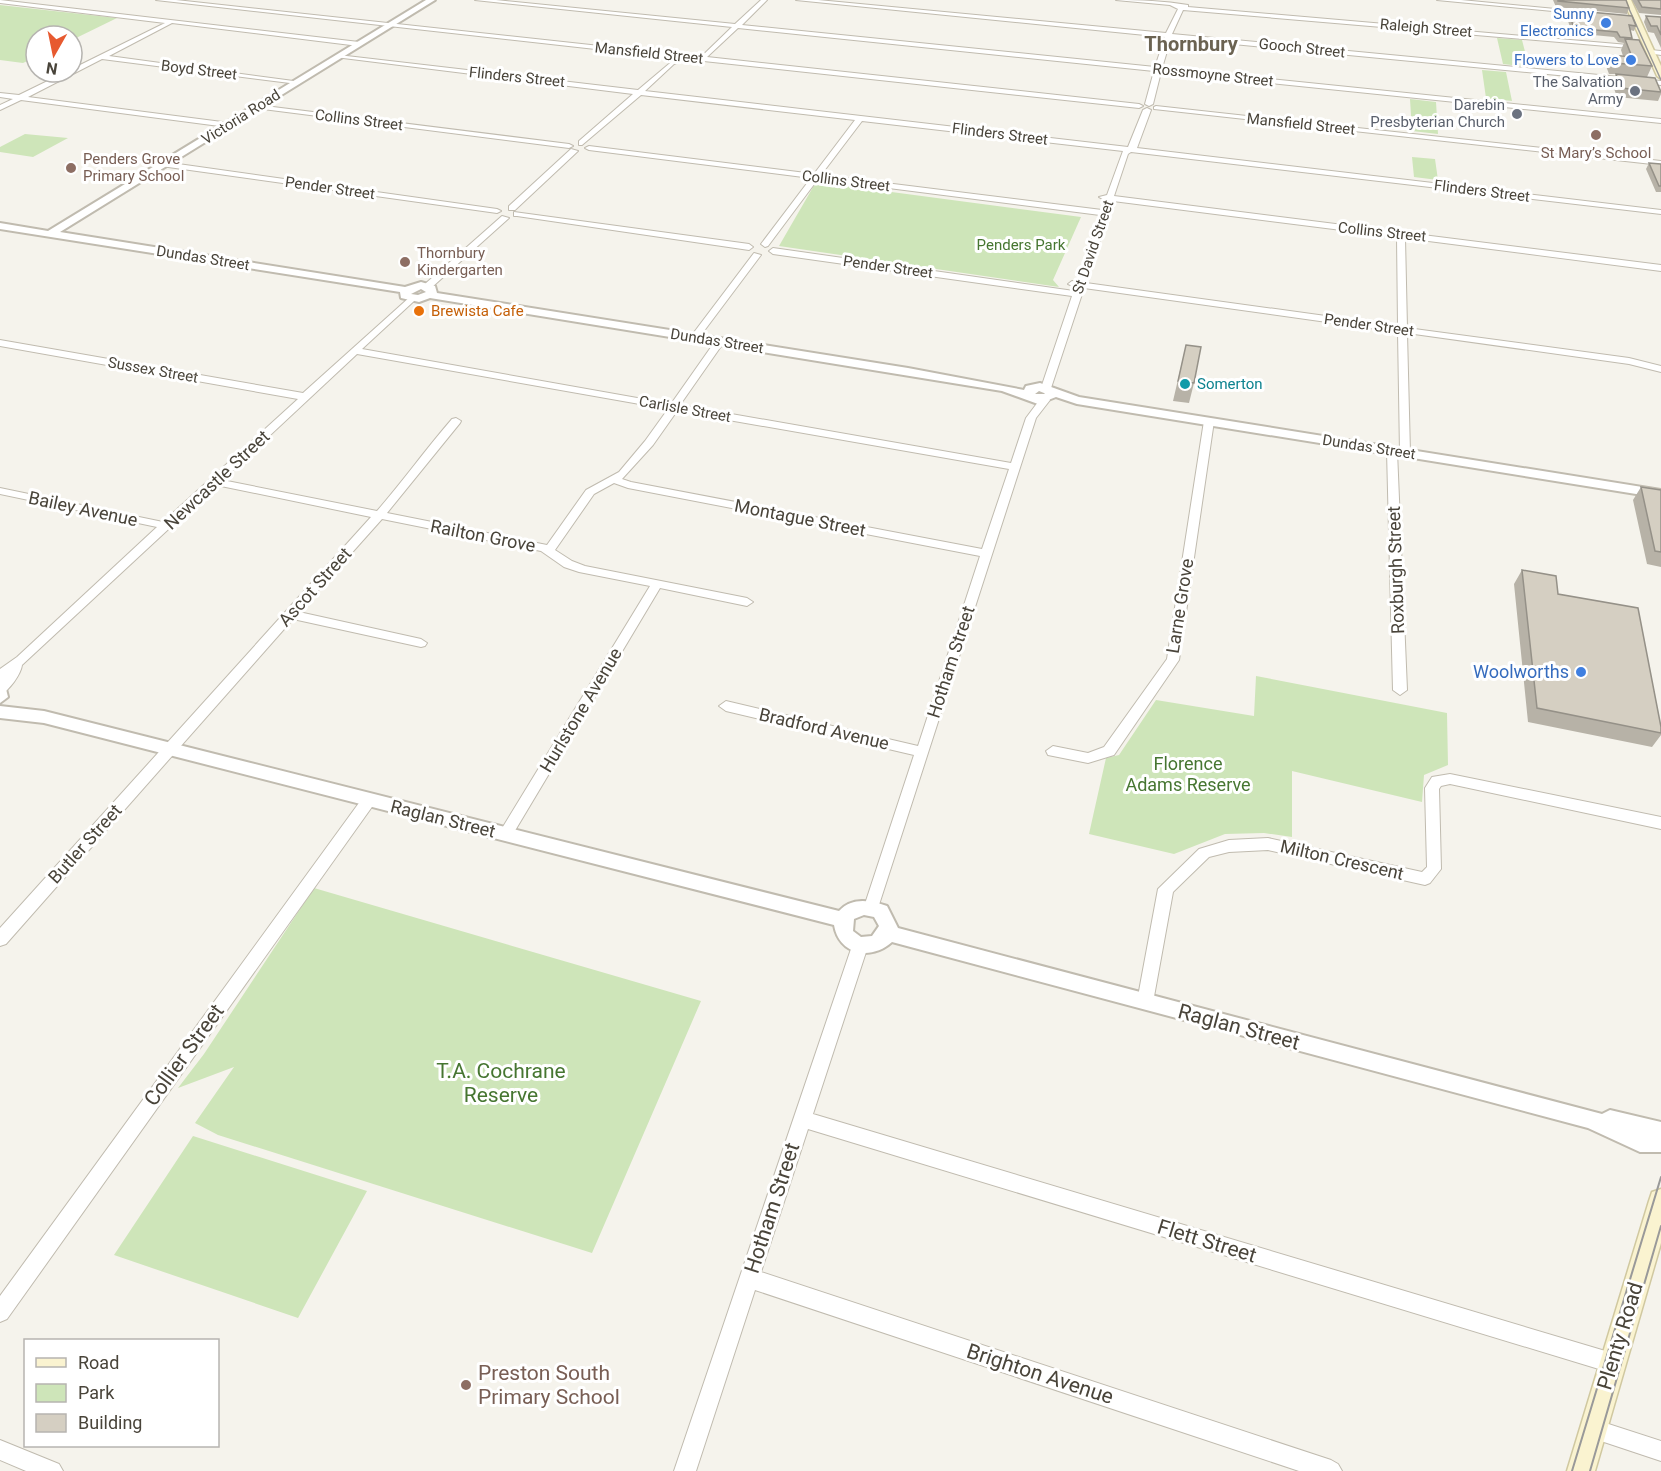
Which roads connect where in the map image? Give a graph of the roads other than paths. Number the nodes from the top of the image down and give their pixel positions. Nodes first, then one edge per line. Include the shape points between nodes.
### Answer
1 (159, 0) edge
2 (431, 0) edge
3 (478, 0) edge
4 (764, 0) edge
5 (770, 0) edge
6 (799, 0) edge
7 (1119, 0) edge
8 (1440, 0) edge
9 (1627, 0) edge
10 (1472, 1) edge
11 (0, 2) edge
12 (1179, 5) edge
13 (1595, 14) edge
14 (1623, 16) edge
15 (1634, 17) junction
16 (1646, 18) edge
17 (170, 23) junction
18 (390, 25) junction
19 (739, 27) junction
20 (1168, 35) junction
21 (359, 44) junction
22 (1649, 50) junction
23 (1661, 53) edge
24 (101, 57) junction
25 (338, 57) junction
26 (677, 58) junction
27 (702, 59) junction
28 (710, 60) junction
29 (84, 66) edge
30 (1159, 70) junction
31 (1661, 76) edge
32 (297, 82) junction
33 (1661, 83) edge
34 (48, 84) edge
35 (640, 91) junction
36 (0, 95) edge
37 (20, 98) junction
38 (257, 107) junction
39 (1150, 107) junction
40 (0, 108) edge
41 (861, 117) junction
42 (1661, 121) edge
43 (227, 125) junction
44 (585, 146) junction
45 (1120, 148) junction
46 (571, 149) junction
47 (1131, 149) junction
48 (1661, 163) edge
49 (164, 164) junction
50 (814, 178) junction
51 (1106, 197) junction
52 (497, 211) junction
53 (515, 211) junction
54 (1101, 212) junction
55 (1661, 212) edge
56 (505, 218) junction
57 (0, 226) edge
58 (51, 234) junction
59 (1401, 236) junction
60 (765, 244) junction
61 (749, 247) junction
62 (773, 251) junction
63 (758, 255) junction
64 (1661, 268) edge
65 (1074, 289) junction
66 (429, 291) junction
67 (408, 294) junction
68 (1403, 330) junction
69 (695, 337) junction
70 (719, 342) junction
71 (0, 343) edge
72 (355, 351) junction
73 (1629, 362) junction
74 (1661, 363) edge
75 (1661, 369) edge
76 (1039, 394) junction
77 (306, 397) junction
78 (674, 407) junction
79 (456, 421) dead end
80 (1209, 421) junction
81 (1399, 452) junction
82 (1015, 467) junction
83 (614, 479) junction
84 (215, 482) junction
85 (0, 491) edge
86 (1661, 494) edge
87 (380, 515) junction
88 (167, 526) junction
89 (549, 550) junction
90 (987, 554) junction
91 (657, 584) junction
92 (747, 602) dead end
93 (290, 614) junction
94 (421, 643) dead end
95 (21, 660) junction
96 (0, 675) edge
97 (1400, 690) dead end
98 (0, 695) edge
99 (726, 706) dead end
100 (0, 712) edge
101 (44, 717) junction
102 (169, 749) junction
103 (1053, 751) dead end
104 (921, 752) junction
105 (369, 800) junction
106 (1661, 823) edge
107 (505, 835) junction
108 (872, 907) junction
109 (843, 920) junction
110 (888, 933) junction
111 (0, 939) edge
112 (860, 946) junction
113 (1145, 1002) junction
114 (801, 1119) junction
115 (1591, 1119) junction
116 (1661, 1132) edge
117 (1661, 1142) edge
118 (1661, 1201) edge
119 (749, 1278) junction
120 (0, 1312) edge
121 (1612, 1363) junction
122 (1593, 1429) junction
123 (0, 1450) edge
124 (1661, 1450) edge
125 (52, 1471) edge
126 (685, 1471) edge
127 (1331, 1471) edge
128 (1581, 1471) edge

1 - 18 street, Mansfield Street
2 - 18 street, Victoria Road
3 - 19 street, Rossmoyne Street
4 - 19 street
5 - 19 street
6 - 20 street, Gooch Street
7 - 12 street, Raleigh Street
8 - 10 street
9 - 15 main road
10 - 13 street
11 - 17 street
12 - 20 street, St David Street
12 - 22 street, Raleigh Street
14 - 15 street
15 - 16 main road
15 - 22 main road
17 - 21 street
17 - 24 street
18 - 21 street, Victoria Road
18 - 26 street, Mansfield Street
19 - 27 street
19 - 28 street
19 - 30 street, Rossmoyne Street
20 - 30 street, St David Street
20 - 33 street, Gooch Street
21 - 25 street, Victoria Road
22 - 23 street, Raleigh Street
22 - 31 main road
24 - 29 street
24 - 32 street, Boyd Street
25 - 32 street, Victoria Road
25 - 35 street, Flinders Street
26 - 27 street, Mansfield Street
26 - 35 street
27 - 28 street, Mansfield Street
28 - 39 street, Mansfield Street
30 - 39 street, St David Street
30 - 42 street, Rossmoyne Street
32 - 38 street, Victoria Road
34 - 37 street
35 - 41 street, Flinders Street
35 - 44 street
36 - 37 street
37 - 40 street
37 - 43 street
38 - 43 street, Victoria Road
38 - 46 street, Collins Street
39 - 47 street, St David Street
39 - 48 street, Mansfield Street
41 - 45 street, Flinders Street
41 - 50 street
43 - 49 street, Victoria Road
44 - 46 street
44 - 50 street, Collins Street
45 - 47 street, Flinders Street
45 - 51 street, St David Street
46 - 53 street
47 - 51 street, St David Street via 1125,152
47 - 55 street, Flinders Street
49 - 52 street, Pender Street
49 - 58 street, Victoria Road
50 - 54 street, Collins Street
50 - 60 street
51 - 54 street, St David Street
51 - 59 street, Collins Street
52 - 53 street
52 - 56 street via 496,216
53 - 56 street
53 - 61 street
54 - 65 street, St David Street
56 - 66 street
57 - 58 street, Dundas Street
58 - 67 street, Dundas Street
59 - 64 street, Collins Street
59 - 68 street, Roxburgh Street
60 - 61 street
60 - 62 street via 772,246
61 - 63 street
62 - 63 street
62 - 65 street, Pender Street via 1040,288
63 - 69 street
65 - 68 street, Pender Street via 1109,289
65 - 76 street, St David Street
66 - 67 street, Dundas Street via 416,286
66 - 69 street, Dundas Street
67 - 72 street, Newcastle Street
68 - 73 street, Pender Street
68 - 81 street, Roxburgh Street
69 - 70 street, Dundas Street
70 - 76 street, Dundas Street
70 - 78 street
71 - 77 street, Sussex Street
72 - 77 street, Newcastle Street
72 - 78 street, Carlisle Street
73 - 74 street, Pender Street
73 - 75 street, Pender Street
76 - 80 street, Dundas Street
76 - 82 street, Hotham Street
77 - 84 street, Newcastle Street
78 - 82 street, Carlisle Street
78 - 83 street via 623,474
79 - 87 street, Ascot Street
80 - 81 street, Dundas Street
80 - 103 street, Larne Grove via 1173,660 1109,751 1088,758
81 - 86 street, Dundas Street
81 - 97 street, Roxburgh Street
82 - 90 street, Hotham Street
83 - 89 street via 590,492
83 - 90 street, Montague Street via 628,485
84 - 87 street, Railton Grove
84 - 88 street, Newcastle Street
85 - 88 street, Bailey Avenue
87 - 89 street, Railton Grove
87 - 93 street, Ascot Street
88 - 95 street, Newcastle Street
89 - 91 street, Railton Grove via 575,566
90 - 104 street, Hotham Street
91 - 92 street, Railton Grove
91 - 107 street, Hurlstone Avenue
93 - 94 street
93 - 102 street, Ascot Street
95 - 96 street, Newcastle Street
95 - 98 street, Newcastle Street
98 - 101 street, Raglan Street
99 - 104 street, Bradford Avenue
100 - 101 street, Raglan Street
101 - 102 street, Raglan Street
102 - 105 street, Raglan Street
102 - 111 street, Butler Street
104 - 108 street, Hotham Street
105 - 107 street, Raglan Street
105 - 120 street, Collier Street
106 - 113 street, Milton Crescent via 1450,779 1437,781 1432,788 1434,869 1425,879 1268,844 1229,846 1204,853 1166,889
107 - 109 street, Raglan Street
108 - 109 street via 854,909
108 - 110 street via 886,917
109 - 112 street via 844,935
110 - 112 street via 876,945
110 - 113 street, Raglan Street
112 - 114 street, Hotham Street
113 - 115 street, Raglan Street
114 - 119 street, Hotham Street
114 - 121 street, Flett Street
115 - 116 street, Raglan Street via 1613,1120
115 - 117 street, Raglan Street via 1640,1142
118 - 121 main road, Plenty Road
119 - 126 street, Hotham Street
119 - 127 street, Brighton Avenue
121 - 122 main road, Plenty Road
122 - 124 street
122 - 128 main road, Plenty Road
123 - 125 street

